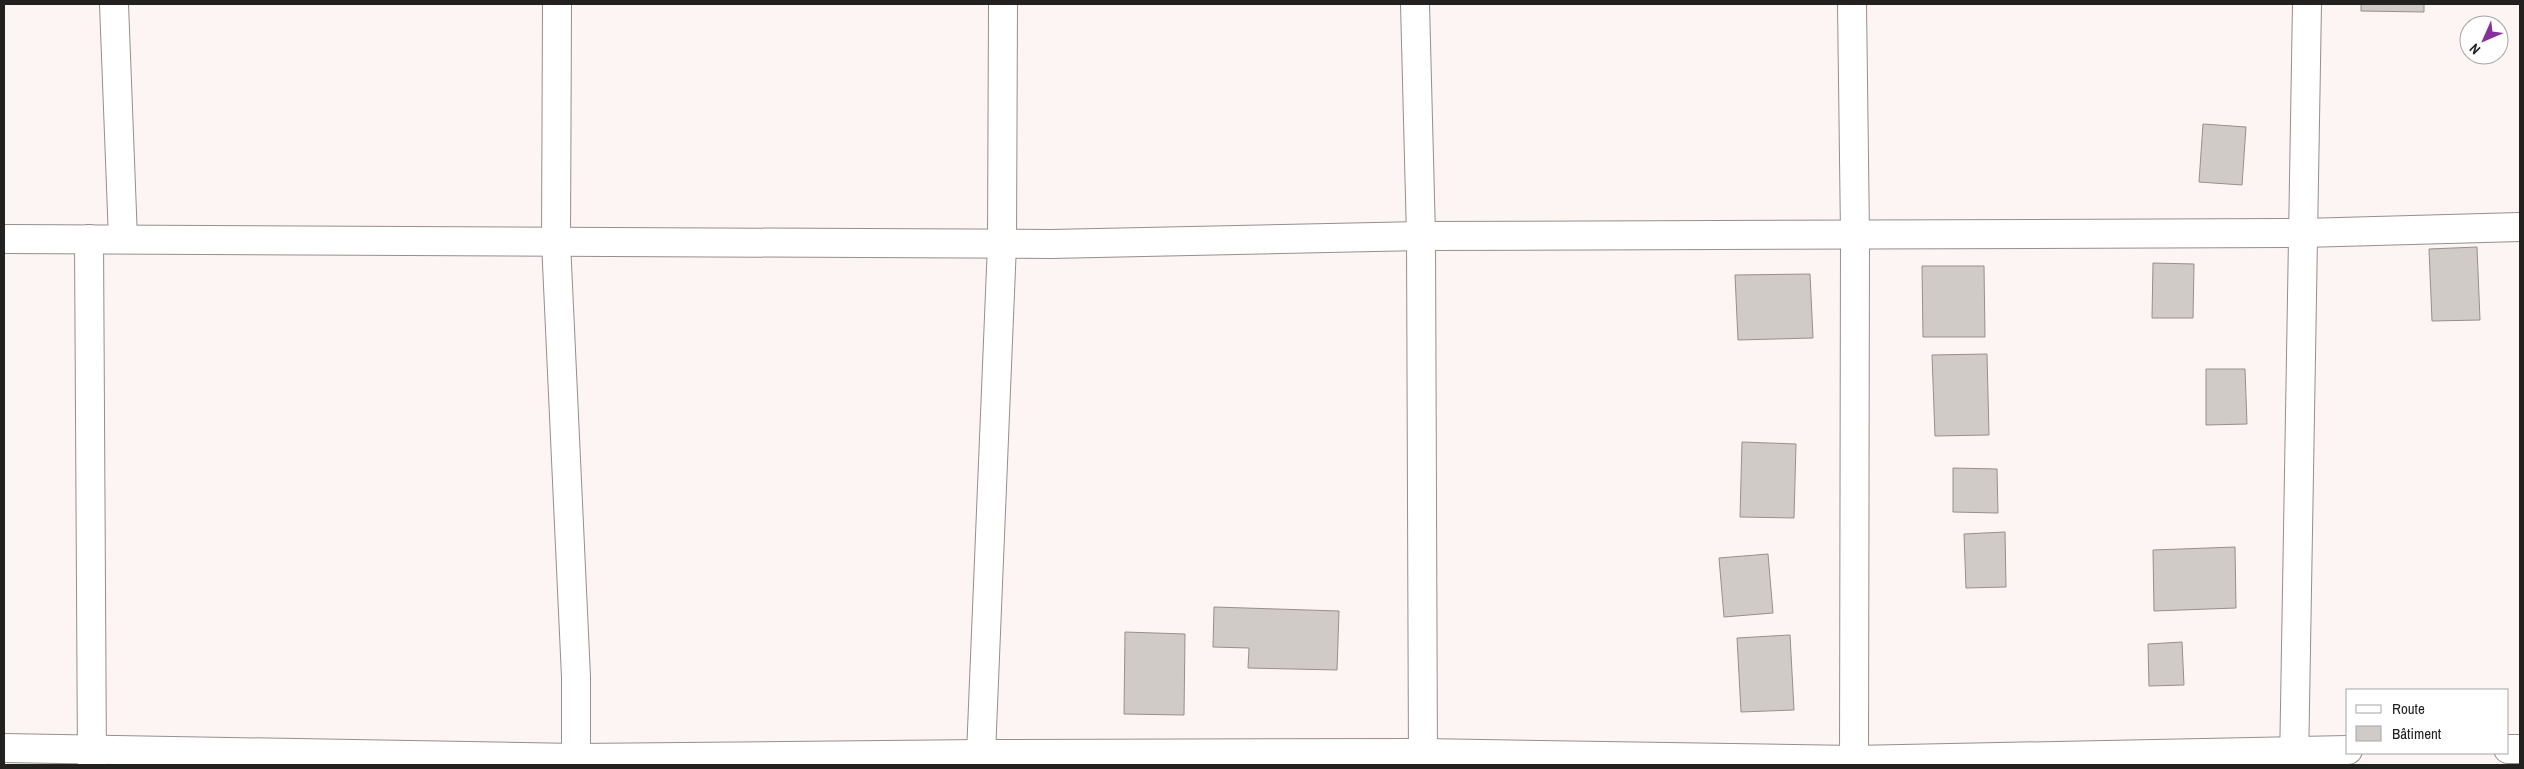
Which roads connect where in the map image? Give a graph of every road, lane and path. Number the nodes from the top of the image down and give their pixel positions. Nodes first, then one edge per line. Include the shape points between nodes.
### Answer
1 (114, 4) edge
2 (557, 4) edge
3 (1003, 4) edge
4 (1415, 4) edge
5 (1852, 4) edge
6 (2307, 4) edge
7 (2520, 227) edge
8 (2303, 233) junction
9 (1855, 234) junction
10 (1421, 236) junction
11 (4, 239) edge
12 (89, 239) junction
13 (122, 239) junction
14 (556, 242) junction
15 (1002, 244) junction
16 (4, 748) edge
17 (2346, 750) edge
18 (92, 757) edge
19 (2294, 758) edge
20 (981, 759) edge
21 (1423, 759) edge
22 (576, 762) edge
23 (1854, 762) edge

1 - 13 street
2 - 14 street
3 - 15 street
4 - 10 street
5 - 9 street
6 - 8 street
7 - 8 street
8 - 9 street
8 - 19 street
9 - 10 street
9 - 23 street
10 - 15 street
10 - 21 street
11 - 12 street
12 - 13 street
12 - 18 street
13 - 14 street
14 - 15 street
14 - 22 street via 576,677
15 - 20 street
16 - 18 street
17 - 19 street
18 - 22 street
19 - 23 street
20 - 21 street
20 - 22 street
21 - 23 street

